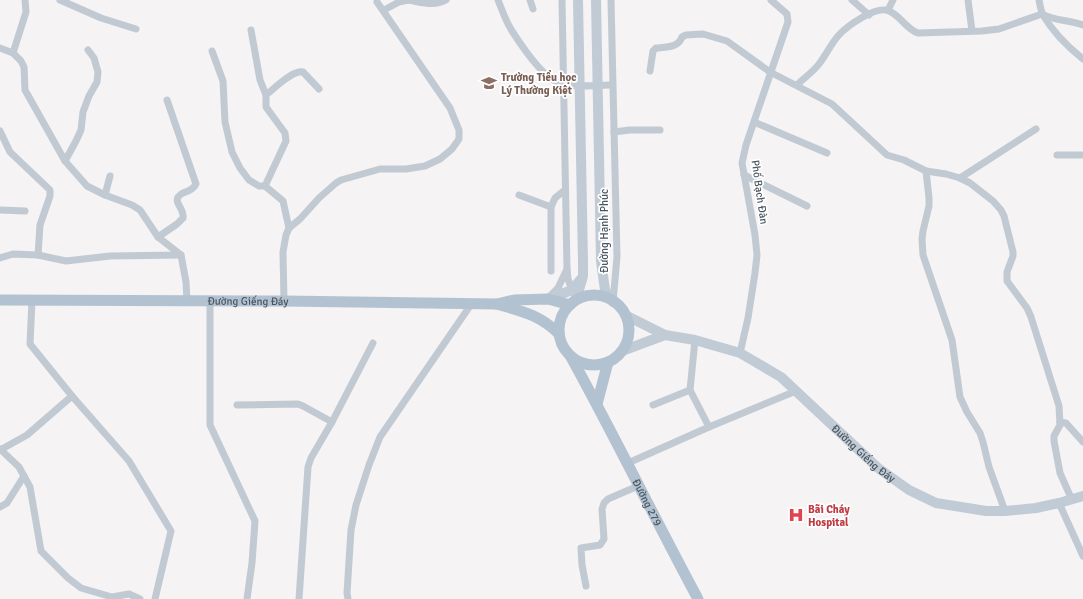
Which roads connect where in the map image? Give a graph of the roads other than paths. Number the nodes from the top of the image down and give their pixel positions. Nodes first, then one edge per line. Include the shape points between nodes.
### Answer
1 (25, 0) edge
2 (60, 0) edge
3 (408, 0) edge
4 (446, 0) edge
5 (498, 0) edge
6 (530, 0) edge
7 (562, 0) edge
8 (578, 0) edge
9 (596, 0) edge
10 (611, 0) edge
11 (771, 0) edge
12 (852, 0) edge
13 (893, 0) edge
14 (968, 0) edge
15 (1039, 0) edge
16 (377, 2) dead end
17 (533, 8) dead end
18 (384, 10) junction
19 (888, 10) junction
20 (1042, 14) junction
21 (869, 15) junction
22 (1083, 25) edge
23 (136, 29) dead end
24 (251, 30) dead end
25 (972, 31) junction
26 (0, 48) edge
27 (88, 50) dead end
28 (212, 51) dead end
29 (13, 53) junction
30 (1083, 59) edge
31 (650, 71) dead end
32 (770, 72) junction
33 (564, 84) junction
34 (612, 84) junction
35 (580, 85) junction
36 (598, 85) junction
37 (797, 85) junction
38 (319, 88) dead end
39 (266, 95) junction
40 (167, 100) dead end
41 (754, 122) junction
42 (1036, 129) dead end
43 (660, 130) dead end
44 (0, 131) edge
45 (614, 132) junction
46 (827, 153) dead end
47 (1057, 154) dead end
48 (1083, 154) edge
49 (65, 161) junction
50 (926, 171) junction
51 (744, 175) junction
52 (110, 176) dead end
53 (960, 178) junction
54 (265, 186) junction
55 (565, 190) junction
56 (105, 195) junction
57 (519, 195) dead end
58 (807, 206) dead end
59 (551, 207) junction
60 (0, 210) edge
61 (25, 211) dead end
62 (289, 228) junction
63 (158, 237) junction
64 (38, 255) junction
65 (181, 255) junction
66 (0, 258) edge
67 (567, 269) junction
68 (550, 271) dead end
69 (573, 298) junction
70 (548, 299) junction
71 (0, 300) edge
72 (32, 300) junction
73 (187, 301) junction
74 (210, 301) junction
75 (284, 301) junction
76 (613, 302) junction
77 (472, 303) junction
78 (497, 304) junction
79 (625, 315) junction
80 (559, 334) junction
81 (665, 335) junction
82 (695, 340) junction
83 (373, 343) dead end
84 (622, 351) junction
85 (740, 353) junction
86 (571, 357) junction
87 (608, 362) junction
88 (690, 390) junction
89 (796, 391) junction
90 (72, 396) junction
91 (597, 404) junction
92 (237, 405) dead end
93 (653, 406) dead end
94 (332, 422) junction
95 (1060, 422) junction
96 (709, 427) junction
97 (1083, 442) edge
98 (1, 449) edge
99 (628, 463) junction
100 (24, 476) junction
101 (638, 486) junction
102 (1083, 496) edge
103 (1072, 500) junction
104 (1059, 503) junction
105 (0, 507) edge
106 (1005, 511) junction
107 (1083, 556) edge
108 (586, 586) dead end
109 (140, 599) edge
110 (155, 599) edge
111 (247, 599) edge
112 (299, 599) edge
113 (348, 599) edge
114 (698, 599) edge

1 - 29 street via 26,12
2 - 23 street via 101,18
3 - 4 street via 433,4
3 - 18 street
5 - 33 street via 512,30 541,69 548,77
6 - 17 street
7 - 33 street
8 - 35 main road, Đường Hạnh Phúc
9 - 36 main road, Đường Hạnh Phúc
10 - 34 street, Đường Hạnh Phúc
11 - 32 street, Phố Bạch Đàn via 787,14 788,22
12 - 21 street
13 - 19 street
14 - 25 street
15 - 20 street
16 - 18 street
18 - 62 street via 450,108 459,130 459,139 440,159 425,166 380,169 341,180
19 - 21 street
19 - 25 street via 909,29 918,33
20 - 22 street
20 - 25 street via 999,29
20 - 30 street via 1064,42
21 - 37 street via 839,36 818,65
24 - 39 street via 260,80
26 - 29 street
27 - 49 street via 94,58 98,72 97,82 83,112 76,140
28 - 54 street via 223,81 225,122 232,152 249,180 259,186
29 - 49 street via 24,67 25,90
31 - 32 street via 653,51 656,48 677,45 686,35 703,34 727,41
32 - 37 street
32 - 41 street, Phố Bạch Đàn
33 - 35 street
33 - 55 street
34 - 36 street
34 - 45 street, Đường Hạnh Phúc
35 - 36 street
35 - 69 main road, Đường Hạnh Phúc via 583,276
36 - 76 main road, Đường Hạnh Phúc via 601,260 605,290
37 - 50 street via 832,104 887,155
38 - 39 street via 300,71
39 - 54 street via 266,107 285,133 286,141
40 - 63 street via 196,184 178,197 177,203 183,210 183,218
41 - 46 street
41 - 51 street, Phố Bạch Đàn via 742,163
42 - 53 street
43 - 45 street
44 - 64 street via 10,152 50,190 40,225
45 - 76 street, Đường Hạnh Phúc via 617,257
47 - 48 street
49 - 56 street via 87,186
50 - 53 street
50 - 106 street via 929,206 922,239 924,255 952,340 960,396 982,437 989,467
51 - 58 street
51 - 85 street, Phố Bạch Đàn via 757,255
52 - 56 street
53 - 95 street via 970,183 1002,210 1014,254 1007,272 1007,281 1031,316 1058,406
54 - 62 street via 283,201
55 - 59 street via 555,198
55 - 67 street
56 - 63 street via 140,210
57 - 59 street
59 - 68 street
60 - 61 street
62 - 75 street via 283,252
63 - 65 street
64 - 65 street via 66,260 110,256
64 - 66 street via 13,254
65 - 73 street
67 - 69 street
67 - 70 street via 558,288
69 - 70 main road, Đường Giếng Đáy
69 - 70 main road
69 - 76 main road via 595,296
69 - 80 main road via 559,323
70 - 78 main road, Đường Giếng Đáy via 514,300
71 - 72 main road, Đường Giếng Đáy
72 - 73 main road, Đường Giếng Đáy
72 - 90 street via 30,344
73 - 74 main road, Đường Giếng Đáy
74 - 75 main road, Đường Giếng Đáy
74 - 111 street via 210,425 255,521
75 - 77 main road, Đường Giếng Đáy
76 - 79 main road
77 - 78 main road, Đường Giếng Đáy
77 - 113 street via 380,437 356,505 351,530
78 - 80 main road, Đường Giếng Đáy via 527,313 549,324
79 - 81 main road, Đường Giếng Đáy
79 - 84 main road via 628,333
80 - 86 main road via 565,350
81 - 82 main road, Đường Giếng Đáy
81 - 84 main road, Đường Giếng Đáy
82 - 85 main road, Đường Giếng Đáy
82 - 88 street
83 - 94 street
84 - 87 main road
85 - 89 main road, Đường Giếng Đáy via 781,377
86 - 87 main road via 589,365
86 - 91 main road, Đường 279
87 - 91 main road
88 - 93 street
88 - 96 street
89 - 96 street
89 - 106 main road, Đường Giếng Đáy via 878,468 909,490 943,505 986,512
90 - 98 street via 27,435
90 - 110 street via 129,462 171,532
91 - 99 main road, Đường 279
92 - 94 street via 298,404
94 - 112 street via 308,467
95 - 97 street via 1066,423
95 - 103 street via 1054,441 1060,473
96 - 99 street
98 - 100 street via 19,467
99 - 101 main road, Đường 279
100 - 105 street via 7,503
100 - 109 street via 30,487 41,551 81,588 112,597 129,594
101 - 108 street via 608,498 604,503 604,539 600,544 581,548
101 - 114 main road, Đường 279
102 - 103 main road, Đường Giếng Đáy
103 - 104 main road, Đường Giếng Đáy
104 - 106 main road, Đường Giếng Đáy
104 - 107 street

